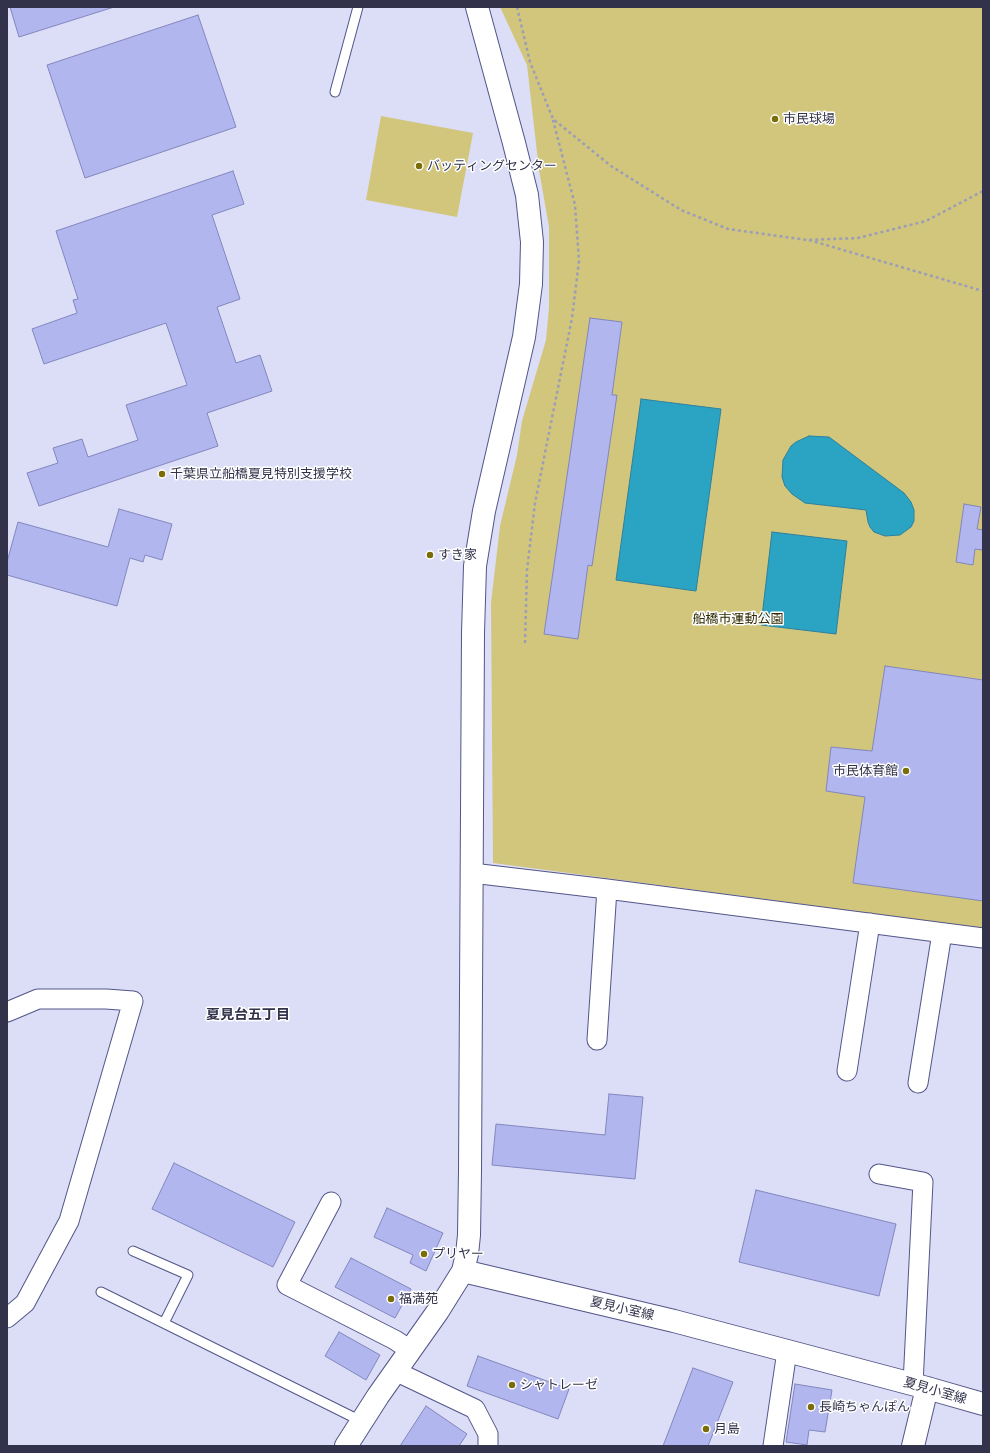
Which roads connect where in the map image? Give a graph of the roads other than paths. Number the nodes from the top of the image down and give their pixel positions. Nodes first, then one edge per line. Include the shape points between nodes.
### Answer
1 (358, 7) edge
2 (477, 7) edge
3 (335, 92) dead end
4 (472, 873) junction
5 (607, 889) junction
6 (870, 923) junction
7 (942, 933) junction
8 (983, 938) edge
9 (7, 1012) edge
10 (597, 1040) dead end
11 (847, 1071) dead end
12 (918, 1082) dead end
13 (879, 1174) dead end
14 (331, 1202) dead end
15 (133, 1251) dead end
16 (463, 1271) junction
17 (101, 1292) dead end
18 (7, 1318) edge
19 (164, 1323) junction
20 (410, 1350) junction
21 (787, 1351) junction
22 (395, 1371) junction
23 (920, 1386) junction
24 (983, 1404) edge
25 (361, 1421) junction
26 (346, 1446) edge
27 (488, 1446) edge
28 (773, 1446) edge
29 (913, 1446) edge

1 - 3 lane
2 - 4 street via 527,195 532,242 531,284 524,337 484,511 475,566
4 - 5 street
4 - 16 street via 469,1235
5 - 6 street
5 - 10 street
6 - 7 street
6 - 11 street
7 - 8 street
7 - 12 street
9 - 18 street via 38,999 133,1001 69,1221 25,1303
13 - 23 street via 923,1182
14 - 20 street via 287,1285
15 - 19 lane via 188,1275
16 - 20 street
16 - 21 street, 夏見小室線 via 674,1321
17 - 19 lane
19 - 25 lane
20 - 22 street
21 - 23 street, 夏見小室線
21 - 28 street
22 - 25 street
22 - 27 street via 475,1409 488,1434
23 - 24 street, 夏見小室線
23 - 29 street
25 - 26 street

